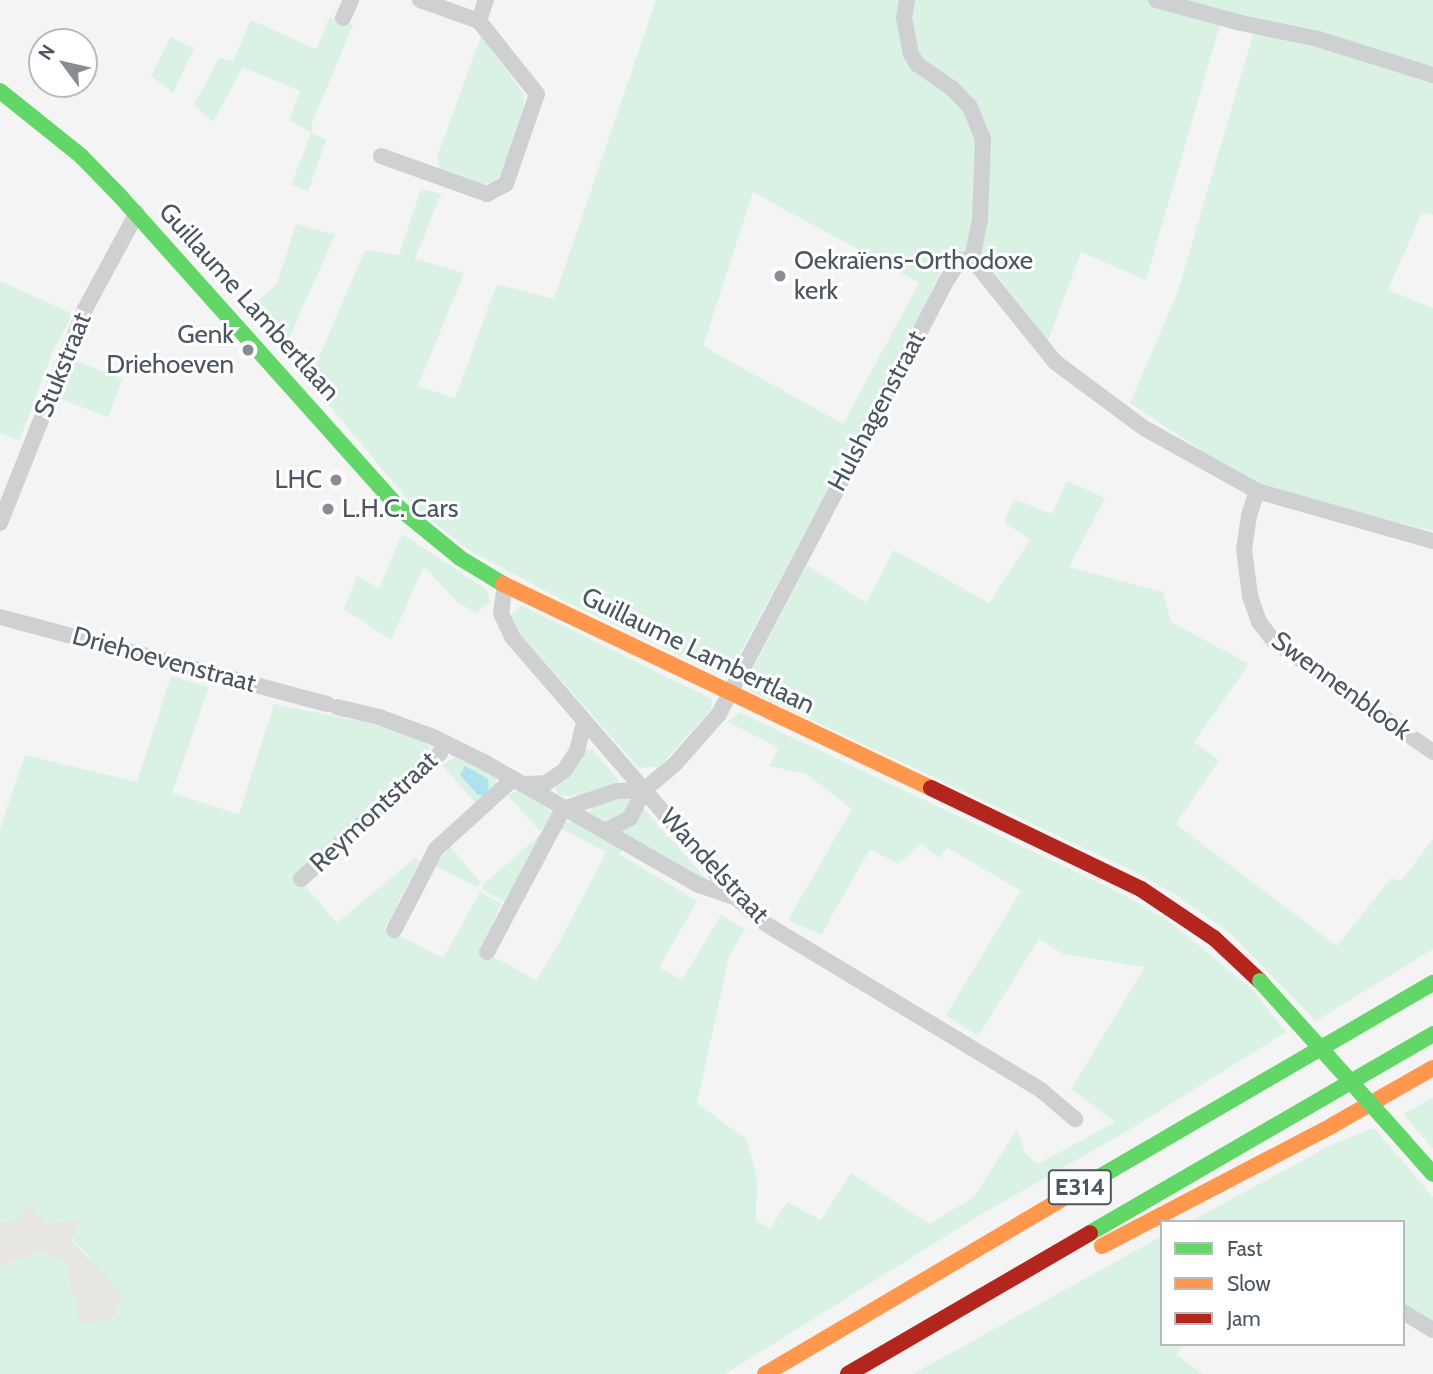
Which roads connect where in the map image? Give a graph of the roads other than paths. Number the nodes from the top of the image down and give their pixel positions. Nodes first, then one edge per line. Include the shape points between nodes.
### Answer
1 (351, 0) edge
2 (420, 0) edge
3 (486, 0) edge
4 (907, 0) edge
5 (1156, 0) edge
6 (343, 18) dead end
7 (479, 21) junction
8 (1433, 75) edge
9 (0, 90) edge
10 (382, 156) dead end
11 (137, 213) junction
12 (972, 259) junction
13 (1257, 491) junction
14 (0, 523) edge
15 (1433, 541) edge
16 (505, 585) junction
17 (0, 617) edge
18 (730, 694) junction
19 (584, 722) junction
20 (444, 743) junction
21 (1433, 752) edge
22 (517, 781) junction
23 (644, 790) junction
24 (565, 808) junction
25 (605, 831) junction
26 (301, 879) dead end
27 (738, 899) junction
28 (394, 930) dead end
29 (487, 952) dead end
30 (1433, 983) edge
31 (1433, 1034) edge
32 (1433, 1068) edge
33 (1075, 1119) dead end
34 (1433, 1174) edge
35 (987, 1292) junction
36 (1405, 1313) edge
37 (1433, 1330) edge
38 (765, 1374) edge
39 (848, 1374) edge

1 - 6 street
2 - 7 street
3 - 7 street
4 - 12 street via 904,18 911,54 970,107 983,141 980,219
5 - 8 street via 1318,39
7 - 10 street via 537,94 506,184 486,194
9 - 11 main road, Guillaume Lambertlaan via 80,156
11 - 14 street, Stukstraat via 85,309
11 - 16 main road, Guillaume Lambertlaan via 399,508 443,545
12 - 13 street via 1055,362 1144,428
12 - 18 street, Hulshagenstraat via 960,260 945,282
13 - 15 street
13 - 21 street, Swennenblook via 1244,549 1250,596 1259,622 1274,641
16 - 18 main road, Guillaume Lambertlaan
16 - 19 street, Wandelstraat via 504,624
17 - 20 street, Driehoevenstraat via 379,717
18 - 23 street via 719,714 675,764
18 - 34 main road, Guillaume Lambertlaan, bridge via 1141,889 1214,938 1260,981
19 - 22 street via 577,751 564,771 546,783
19 - 23 street, Wandelstraat
20 - 22 street, Driehoevenstraat
20 - 26 street, Reymontstraat via 440,753
22 - 24 street, Driehoevenstraat
22 - 28 street via 436,849
23 - 24 street via 617,791
23 - 25 street via 631,818
23 - 27 street, Wandelstraat
24 - 25 street, Driehoevenstraat
24 - 29 street
25 - 27 street, Driehoevenstraat via 699,885
27 - 33 street, Wandelstraat via 766,924 1041,1090
30 - 38 main road, E314
31 - 35 main road, E314
32 - 35 main road via 1022,1288
35 - 39 main road, E314
36 - 37 street

